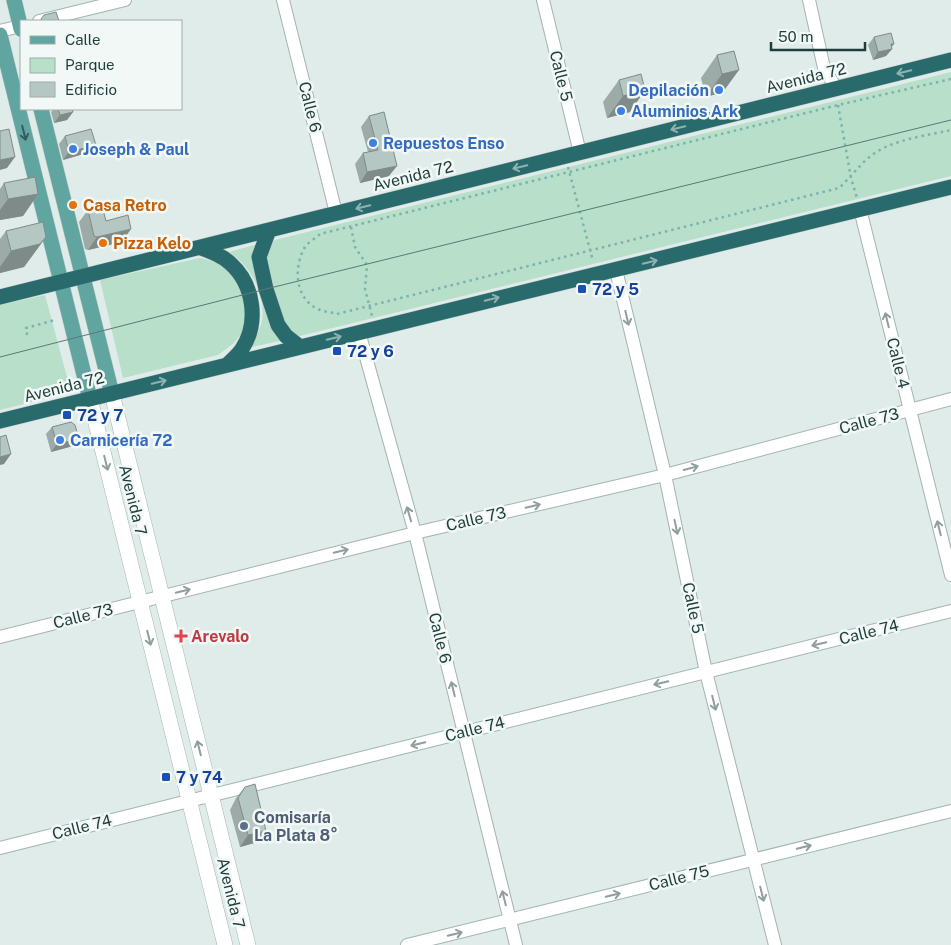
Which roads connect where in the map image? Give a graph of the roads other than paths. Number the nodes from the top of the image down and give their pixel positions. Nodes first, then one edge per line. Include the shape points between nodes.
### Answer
1 (14, 0) edge
2 (125, 0) edge
3 (283, 0) edge
4 (542, 0) edge
5 (809, 0) edge
6 (43, 20) edge
7 (20, 23) edge
8 (20, 27) edge
9 (0, 31) edge
10 (0, 35) edge
11 (951, 60) edge
12 (836, 88) junction
13 (41, 110) edge
14 (580, 153) junction
15 (951, 187) edge
16 (860, 209) junction
17 (342, 212) junction
18 (269, 230) junction
19 (201, 248) junction
20 (616, 270) junction
21 (83, 276) junction
22 (62, 282) junction
23 (0, 297) edge
24 (358, 332) junction
25 (300, 347) junction
26 (228, 364) junction
27 (112, 394) junction
28 (90, 399) junction
29 (951, 399) edge
30 (910, 410) junction
31 (0, 421) edge
32 (665, 475) junction
33 (414, 533) junction
34 (951, 575) edge
35 (161, 596) junction
36 (140, 602) junction
37 (951, 611) edge
38 (0, 636) edge
39 (706, 672) junction
40 (463, 732) junction
41 (210, 795) junction
42 (190, 800) junction
43 (951, 811) edge
44 (0, 848) edge
45 (754, 860) junction
46 (510, 920) junction
47 (225, 945) edge
48 (248, 945) edge
49 (408, 945) edge
50 (516, 945) edge
51 (775, 945) edge

1 - 7 main road
2 - 6 street
3 - 17 street, Calle 6
4 - 14 street, Calle 5
5 - 12 street via 824,68
8 - 9 street
10 -> 22 main road, Avenida 7
11 -> 12 highway, Avenida 72
12 -> 14 highway, Avenida 72
13 - 21 main road, Avenida 7
14 -> 17 highway, Avenida 72
15 - 16 highway, Avenida 72
20 -> 16 highway, Avenida 72
30 -> 16 street, Calle 4
17 - 18 highway, Avenida 72
18 - 19 highway, Avenida 72
18 - 25 highway via 259,257 266,289 278,325
19 - 21 highway, Avenida 72
19 - 26 highway via 231,264 243,278 250,294 253,313 250,332 242,349
24 -> 20 highway, Avenida 72
20 -> 32 street, Calle 5
21 - 22 highway, Avenida 72
21 - 27 main road, Avenida 7
22 - 23 highway, Avenida 72
22 - 28 main road, Avenida 7
25 -> 24 highway, Avenida 72
33 -> 24 street, Calle 6
25 - 26 highway, Avenida 72
27 -> 26 highway, Avenida 72
27 - 28 highway, Avenida 72
27 - 35 main road, Avenida 7
28 - 31 highway, Avenida 72
28 -> 36 main road, Avenida 7
29 - 30 street, Calle 73
32 -> 30 street, Calle 73
34 -> 30 street, Calle 4
33 -> 32 street, Calle 73
32 -> 39 street, Calle 5
35 -> 33 street, Calle 73
40 -> 33 street, Calle 6
35 - 36 street, Calle 73
41 -> 35 main road, Avenida 7
36 - 38 street, Calle 73
36 -> 42 main road, Avenida 7
37 -> 39 street, Calle 74
39 -> 40 street, Calle 74
39 -> 45 street, Calle 5
40 -> 41 street, Calle 74
46 -> 40 street, Calle 6
41 - 42 street, Calle 74
41 - 48 main road, Avenida 7
42 - 44 street, Calle 74
42 - 47 main road, Avenida 7
45 -> 43 street, Calle 75
46 -> 45 street, Calle 75
45 -> 51 street, Calle 5
49 -> 46 street, Calle 75
46 - 50 street, Calle 6

